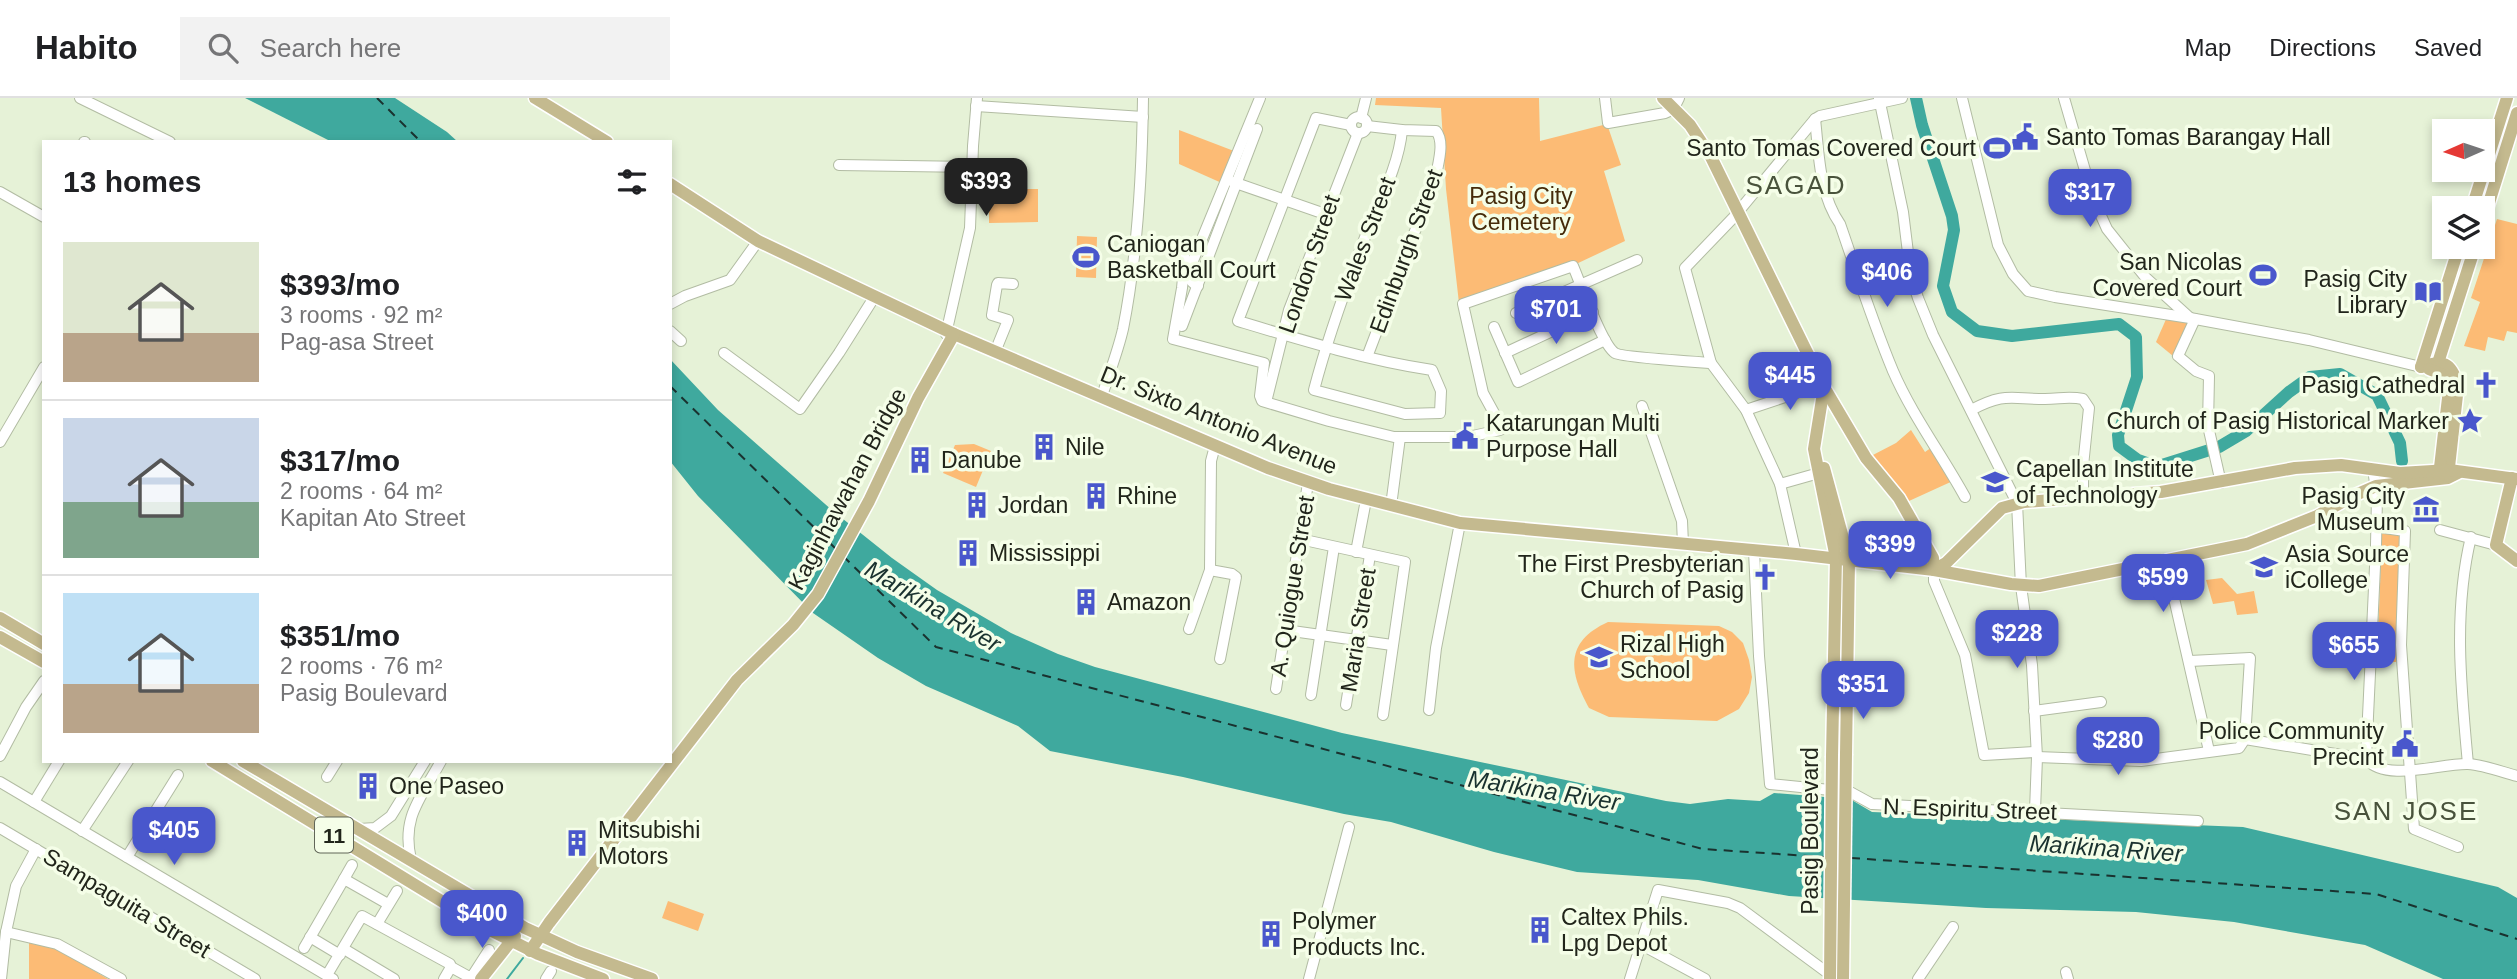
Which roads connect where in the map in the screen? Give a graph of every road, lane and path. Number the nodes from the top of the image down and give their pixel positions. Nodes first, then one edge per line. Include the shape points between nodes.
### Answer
1 (80, 98) edge
2 (535, 98) edge
3 (1143, 98) edge
4 (1260, 98) edge
5 (1366, 98) edge
6 (1605, 98) edge
7 (1663, 98) edge
8 (1902, 98) edge
9 (1962, 98) edge
10 (2064, 98) edge
11 (2507, 98) edge
12 (1880, 100) edge
13 (977, 102) edge
14 (1675, 104) edge
15 (2517, 113) edge
16 (1143, 117) junction
17 (1815, 119) junction
18 (1364, 122) junction
19 (1355, 129) junction
20 (1402, 130) junction
21 (166, 140) edge
22 (604, 140) edge
23 (839, 165) dead end
24 (972, 167) junction
25 (1232, 182) junction
26 (672, 185) edge
27 (0, 192) edge
28 (2476, 196) edge
29 (2491, 196) edge
30 (1283, 201) junction
31 (1739, 211) junction
32 (42, 214) edge
33 (1325, 214) junction
34 (758, 241) junction
35 (1175, 254) dead end
36 (2455, 259) edge
37 (2471, 259) edge
38 (1637, 260) dead end
39 (1013, 284) dead end
40 (1580, 284) junction
41 (875, 296) junction
42 (672, 303) edge
43 (1593, 312) junction
44 (1516, 313) dead end
45 (2193, 318) junction
46 (1182, 326) dead end
47 (1494, 327) dead end
48 (950, 332) junction
49 (672, 333) edge
50 (1283, 334) junction
51 (1605, 340) junction
52 (681, 341) dead end
53 (1325, 347) junction
54 (995, 352) junction
55 (1505, 353) junction
56 (724, 354) dead end
57 (1367, 357) junction
58 (1711, 363) junction
59 (2437, 366) junction
60 (2421, 367) junction
61 (42, 371) edge
62 (1823, 384) junction
63 (1102, 396) junction
64 (1267, 398) dead end
65 (1642, 406) dead end
66 (1971, 410) junction
67 (1746, 411) junction
68 (1400, 437) junction
69 (0, 442) edge
70 (1215, 446) junction
71 (1814, 449) junction
72 (2373, 468) junction
73 (1819, 474) junction
74 (2446, 474) junction
75 (2514, 478) edge
76 (873, 482) dead end
77 (1308, 483) junction
78 (2221, 483) junction
79 (1780, 484) junction
80 (2376, 486) junction
81 (1965, 497) dead end
82 (2083, 499) junction
83 (1366, 500) junction
84 (2017, 503) junction
85 (1391, 506) junction
86 (1460, 523) junction
87 (2377, 527) junction
88 (2440, 530) dead end
89 (2471, 537) junction
90 (1300, 539) junction
91 (1683, 544) junction
92 (2496, 545) junction
93 (1334, 547) junction
94 (1754, 551) junction
95 (1356, 552) junction
96 (1796, 554) junction
97 (1370, 555) junction
98 (1843, 559) junction
99 (2165, 559) junction
100 (2517, 561) edge
101 (1210, 570) junction
102 (1934, 570) junction
103 (2021, 586) junction
104 (0, 618) edge
105 (1189, 629) dead end
106 (1285, 630) junction
107 (1320, 636) junction
108 (0, 637) edge
109 (1356, 640) junction
110 (42, 643) edge
111 (1392, 645) junction
112 (1220, 659) dead end
113 (42, 661) edge
114 (2190, 661) junction
115 (42, 684) edge
116 (1276, 689) dead end
117 (1311, 695) dead end
118 (2101, 702) dead end
119 (1346, 705) dead end
120 (1429, 710) dead end
121 (2034, 711) junction
122 (1383, 715) dead end
123 (2245, 739) junction
124 (2209, 751) junction
125 (2036, 754) junction
126 (0, 756) edge
127 (2366, 759) junction
128 (58, 763) edge
129 (127, 763) edge
130 (215, 763) edge
131 (246, 763) edge
132 (336, 763) edge
133 (424, 763) edge
134 (440, 763) edge
135 (2468, 764) junction
136 (2411, 769) junction
137 (177, 775) dead end
138 (2517, 776) edge
139 (327, 778) dead end
140 (0, 782) edge
141 (34, 802) junction
142 (400, 805) junction
143 (2035, 811) junction
144 (413, 812) junction
145 (341, 819) junction
146 (2198, 821) dead end
147 (1349, 827) dead end
148 (0, 828) edge
149 (359, 829) junction
150 (82, 831) junction
151 (332, 834) junction
152 (2458, 847) dead end
153 (36, 849) junction
154 (127, 857) junction
155 (411, 860) junction
156 (352, 865) dead end
157 (344, 879) junction
158 (397, 891) dead end
159 (388, 904) junction
160 (377, 924) junction
161 (1953, 927) dead end
162 (6, 932) junction
163 (515, 935) junction
164 (540, 935) junction
165 (310, 937) junction
166 (1642, 945) junction
167 (304, 948) dead end
168 (489, 950) dead end
169 (530, 951) junction
170 (342, 952) junction
171 (451, 967) junction
172 (1828, 975) edge
173 (330, 977) edge
174 (1, 979) edge
175 (121, 979) edge
176 (255, 979) edge
177 (394, 979) edge
178 (444, 979) edge
179 (481, 979) edge
180 (491, 979) edge
181 (603, 979) edge
182 (652, 979) edge
183 (1309, 979) edge
184 (1630, 979) edge
185 (1705, 979) edge
186 (1843, 979) edge
187 (1918, 979) edge

1 - 21 street
2 - 22 main road
3 - 16 street
4 - 25 street
5 - 18 street
6 - 14 street via 1608,123 1665,113
7 - 14 main road
8 - 12 street
9 - 45 street via 1998,245 2022,286 2055,297
10 - 45 street via 2093,198 2108,229 2146,278
11 - 28 main road
12 - 17 street
12 - 66 street via 1912,277 1933,335
13 - 16 street
13 - 24 street
14 - 31 main road
15 - 29 main road
16 - 63 street via 1132,267 1122,330
17 - 31 street
17 - 81 street via 1825,194 1893,371
18 - 19 street, London Street via 1356,118
18 - 20 street, Edinburgh Street
19 - 30 street via 1316,118
19 - 33 street, London Street
20 - 53 street, Wales Street via 1401,144
20 - 57 street, Edinburgh Street via 1436,131 1440,154 1436,176
23 - 24 street
24 - 48 street via 970,228
25 - 30 street
25 - 46 street
26 - 34 main road, Dr. Sixto Antonio Avenue
27 - 32 street
30 - 33 street
30 - 50 street via 1238,321
31 - 58 street via 1685,269
31 - 62 main road
33 - 50 street, London Street
34 - 41 main road, Dr. Sixto Antonio Avenue
34 - 42 street via 730,280
35 - 68 street via 1185,258 1185,271 1173,339 1264,363 1262,401
36 - 60 main road
37 - 59 main road
38 - 40 street
39 - 54 street via 997,285 992,315 1008,320
40 - 43 street
40 - 44 street
40 - 68 street via 1573,266 1463,304 1483,393 1501,428 1468,437
41 - 48 main road, Dr. Sixto Antonio Avenue
41 - 56 street via 800,409
43 - 51 street
43 - 55 street
45 - 60 street
45 - 78 street via 2178,356 2209,376 2212,448
47 - 55 street
48 - 54 main road, Dr. Sixto Antonio Avenue
48 - 76 street
48 - 164 main road, Kaginhawahan Bridge via 869,501 818,594 737,680
49 - 52 street
50 - 53 street
50 - 64 street, London Street
51 - 55 street via 1518,382
51 - 58 street via 1622,356
53 - 57 street
53 - 57 street, Wales Street via 1314,390 1405,414 1440,413 1441,391 1432,370
54 - 63 main road, Dr. Sixto Antonio Avenue
58 - 67 street
59 - 60 main road
59 - 74 main road via 2450,368 2459,391
61 - 69 street
62 - 67 street
62 - 71 main road
62 - 102 main road via 1866,458 1899,498 1933,558
63 - 70 main road, Dr. Sixto Antonio Avenue
65 - 91 street via 1682,521
66 - 82 street via 1993,398 2083,398 2089,408
66 - 84 street
67 - 79 street
68 - 85 street
70 - 77 main road, Dr. Sixto Antonio Avenue
70 - 101 street
71 - 73 main road
71 - 98 main road via 1829,482
72 - 74 main road
72 - 78 main road via 2317,466
72 - 80 street
73 - 79 street
73 - 98 main road
74 - 75 main road
74 - 80 main road, Dr. Sixto Antonio Avenue
75 - 92 main road
77 - 83 main road, Dr. Sixto Antonio Avenue
77 - 90 street, A. Quiogue Street
78 - 82 main road
79 - 96 street
80 - 87 street
80 - 99 main road, Dr. Sixto Antonio Avenue via 2248,544
82 - 84 main road
83 - 85 main road, Dr. Sixto Antonio Avenue
83 - 95 street
84 - 102 main road via 2002,508
84 - 103 street
85 - 86 main road, Dr. Sixto Antonio Avenue
86 - 91 main road, Dr. Sixto Antonio Avenue
86 - 120 street
87 - 127 street
87 - 136 street via 2405,531 2401,645
88 - 89 street
89 - 92 street
89 - 135 street via 2460,630
90 - 93 street
90 - 106 street, A. Quiogue Street
91 - 94 main road, Dr. Sixto Antonio Avenue
92 - 100 main road
93 - 95 street
93 - 107 street
94 - 96 main road, Dr. Sixto Antonio Avenue
94 - 143 street, N. Espiritu Street via 1770,784 1850,792 1872,804
95 - 97 street
96 - 98 main road, Dr. Sixto Antonio Avenue
97 - 109 street, Maria Street
97 - 111 street via 1405,562
98 - 102 main road, Dr. Sixto Antonio Avenue
98 - 172 main road, Pasig Boulevard, bridge via 1832,757
98 - 186 main road, Pasig Boulevard, bridge
99 - 103 main road, Dr. Sixto Antonio Avenue
99 - 114 street
101 - 105 street
101 - 112 street via 1237,578
102 - 103 main road, Dr. Sixto Antonio Avenue
102 - 125 street via 1934,581 1965,655 1984,755
103 - 121 street
104 - 110 main road
106 - 107 street
106 - 116 street, A. Quiogue Street
107 - 109 street
107 - 117 street
108 - 113 main road
109 - 111 street
109 - 119 street, Maria Street
111 - 122 street
114 - 123 street via 2250,658
114 - 124 street
115 - 126 street
118 - 121 street
121 - 125 street
123 - 124 street via 2239,748
123 - 127 street
124 - 125 street via 2141,761
125 - 143 street
127 - 136 street via 2379,768
128 - 141 street
129 - 150 street
130 - 151 main road, 11
131 - 145 main road, 11
132 - 139 street
133 - 142 street
134 - 144 street
135 - 136 street
135 - 138 street
136 - 152 street via 2414,829
137 - 154 street
140 - 141 street
141 - 150 street
142 - 144 street
142 - 149 street via 383,824
143 - 146 street, N. Espiritu Street
144 - 155 street via 407,832
145 - 149 main road, 11
145 - 151 main road
147 - 183 street
148 - 153 street, Sampaguita Street
149 - 155 main road, 11
150 - 154 street
151 - 163 main road, 11 via 484,927
153 - 162 street via 16,886
153 - 176 street, Sampaguita Street
154 - 173 street
155 - 163 main road, 11
156 - 157 street
157 - 159 street
157 - 165 street
158 - 159 street
159 - 160 street
160 - 170 street via 362,916
160 - 171 street
161 - 187 street
162 - 174 street
162 - 175 street via 57,944
163 - 164 main road, 11
163 - 169 main road, 11
163 - 179 main road
163 - 180 main road
164 - 169 main road, Kaginhawahan Bridge
164 - 182 main road, 11
165 - 167 street
165 - 170 street
166 - 172 street via 1658,890 1740,908
166 - 184 street
166 - 185 street
168 - 171 street via 471,978
169 - 181 main road, 11
170 - 173 street
170 - 177 street
171 - 178 street

